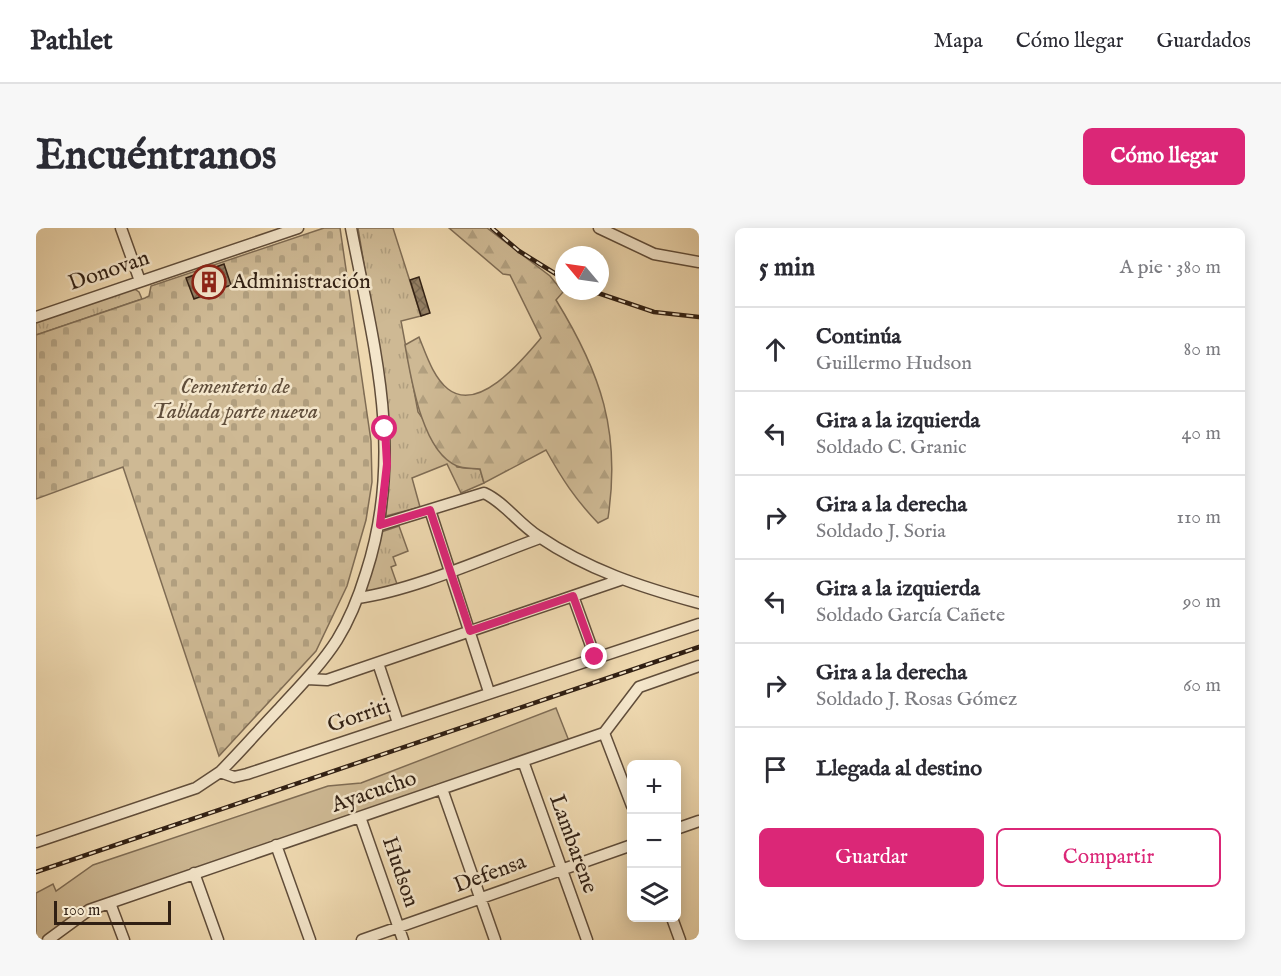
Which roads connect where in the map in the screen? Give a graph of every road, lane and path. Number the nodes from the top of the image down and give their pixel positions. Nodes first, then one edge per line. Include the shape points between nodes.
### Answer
1 (121, 228) edge
2 (298, 228) edge
3 (351, 228) edge
4 (599, 228) edge
5 (267, 233) edge
6 (699, 262) edge
7 (140, 281) junction
8 (36, 317) edge
9 (430, 510) junction
10 (380, 525) junction
11 (540, 538) junction
12 (451, 571) junction
13 (620, 580) junction
14 (573, 596) junction
15 (358, 598) junction
16 (699, 603) edge
17 (699, 624) edge
18 (470, 631) junction
19 (595, 657) junction
20 (378, 663) junction
21 (699, 666) edge
22 (307, 679) junction
23 (489, 692) junction
24 (398, 723) junction
25 (604, 733) junction
26 (523, 761) junction
27 (220, 772) junction
28 (442, 789) junction
29 (627, 793) edge
30 (360, 817) junction
31 (699, 821) edge
32 (681, 828) edge
33 (36, 842) edge
34 (276, 845) junction
35 (627, 847) edge
36 (561, 869) junction
37 (194, 873) junction
38 (481, 898) junction
39 (110, 903) junction
40 (673, 922) edge
41 (398, 927) junction
42 (48, 940) edge
43 (124, 940) edge
44 (218, 940) edge
45 (310, 940) edge
46 (362, 940) edge
47 (403, 940) edge
48 (495, 940) edge
49 (587, 940) edge
50 (680, 940) edge

1 - 7 street
2 - 5 street, Donovan
3 - 10 street via 385,429 387,464
4 - 6 street via 654,254
5 - 7 street, Donovan
7 - 8 street, Donovan
9 - 10 street
9 - 11 street via 480,492
9 - 12 street
10 - 15 street
11 - 12 street
11 - 13 street
12 - 15 street
12 - 18 street
13 - 14 street
13 - 16 street
14 - 18 street
14 - 19 street
15 - 22 street via 338,639
17 - 19 street, Gorriti
18 - 20 street
18 - 23 street
19 - 23 street, Gorriti
20 - 22 street via 327,680
20 - 24 street
21 - 25 street via 639,687
22 - 27 street
23 - 24 street, Gorriti
24 - 27 street, Gorriti via 247,774 234,777
25 - 26 street, Ayacucho
25 - 29 street
26 - 28 street, Ayacucho
26 - 36 street, Lambarene
27 - 33 street via 196,788
28 - 30 street, Ayacucho
28 - 38 street
30 - 34 street, Ayacucho
30 - 41 street, Hudson
31 - 32 street
34 - 37 street, Ayacucho
34 - 45 street
35 - 36 street, Defensa
36 - 38 street, Defensa
36 - 49 street, Lambarene
37 - 39 street, Ayacucho
37 - 44 street
38 - 41 street, Defensa
38 - 48 street
39 - 42 street, Ayacucho via 84,913
39 - 43 street
40 - 50 street
41 - 46 street, Defensa
41 - 47 street, Hudson

